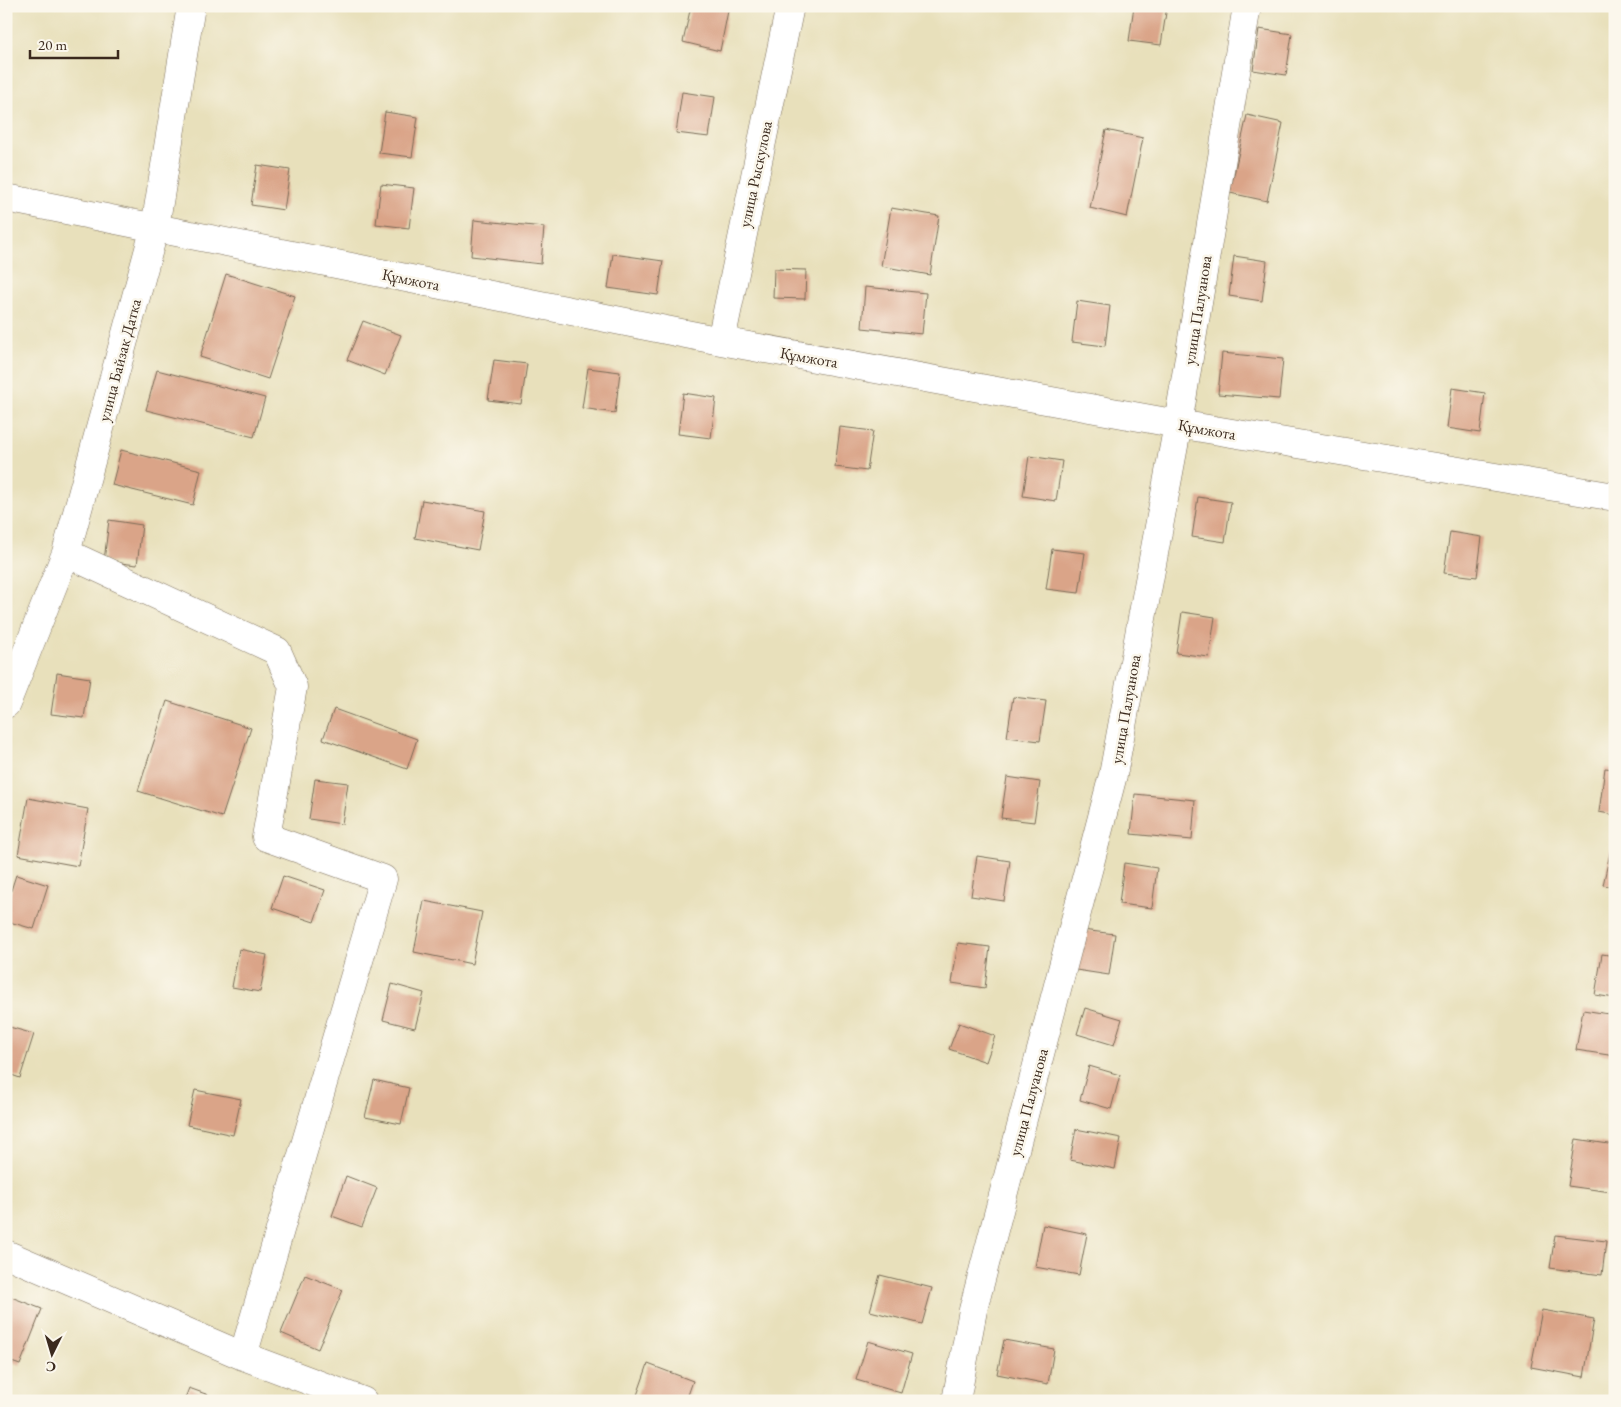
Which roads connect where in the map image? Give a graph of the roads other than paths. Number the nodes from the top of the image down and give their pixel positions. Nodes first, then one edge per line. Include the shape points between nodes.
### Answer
1 (191, 6) edge
2 (790, 6) edge
3 (1247, 6) edge
4 (6, 198) edge
5 (155, 227) junction
6 (721, 341) junction
7 (1178, 424) junction
8 (1615, 497) edge
9 (66, 553) junction
10 (6, 704) edge
11 (6, 1254) edge
12 (243, 1356) junction
13 (363, 1401) edge
14 (956, 1401) edge

1 - 5 street, улица Байзак Датка
2 - 6 street, улица Рыскулова
3 - 7 street, улица Палуанова
4 - 5 street, Құмжота
5 - 6 street, Құмжота
5 - 9 street, улица Байзак Датка
6 - 7 street, Құмжота
7 - 8 street, Құмжота
7 - 14 street, улица Палуанова via 1113,775 973,1310
9 - 10 street, улица Байзак Датка
9 - 12 street via 277,651 293,687 266,837 383,879
11 - 12 street
12 - 13 street

